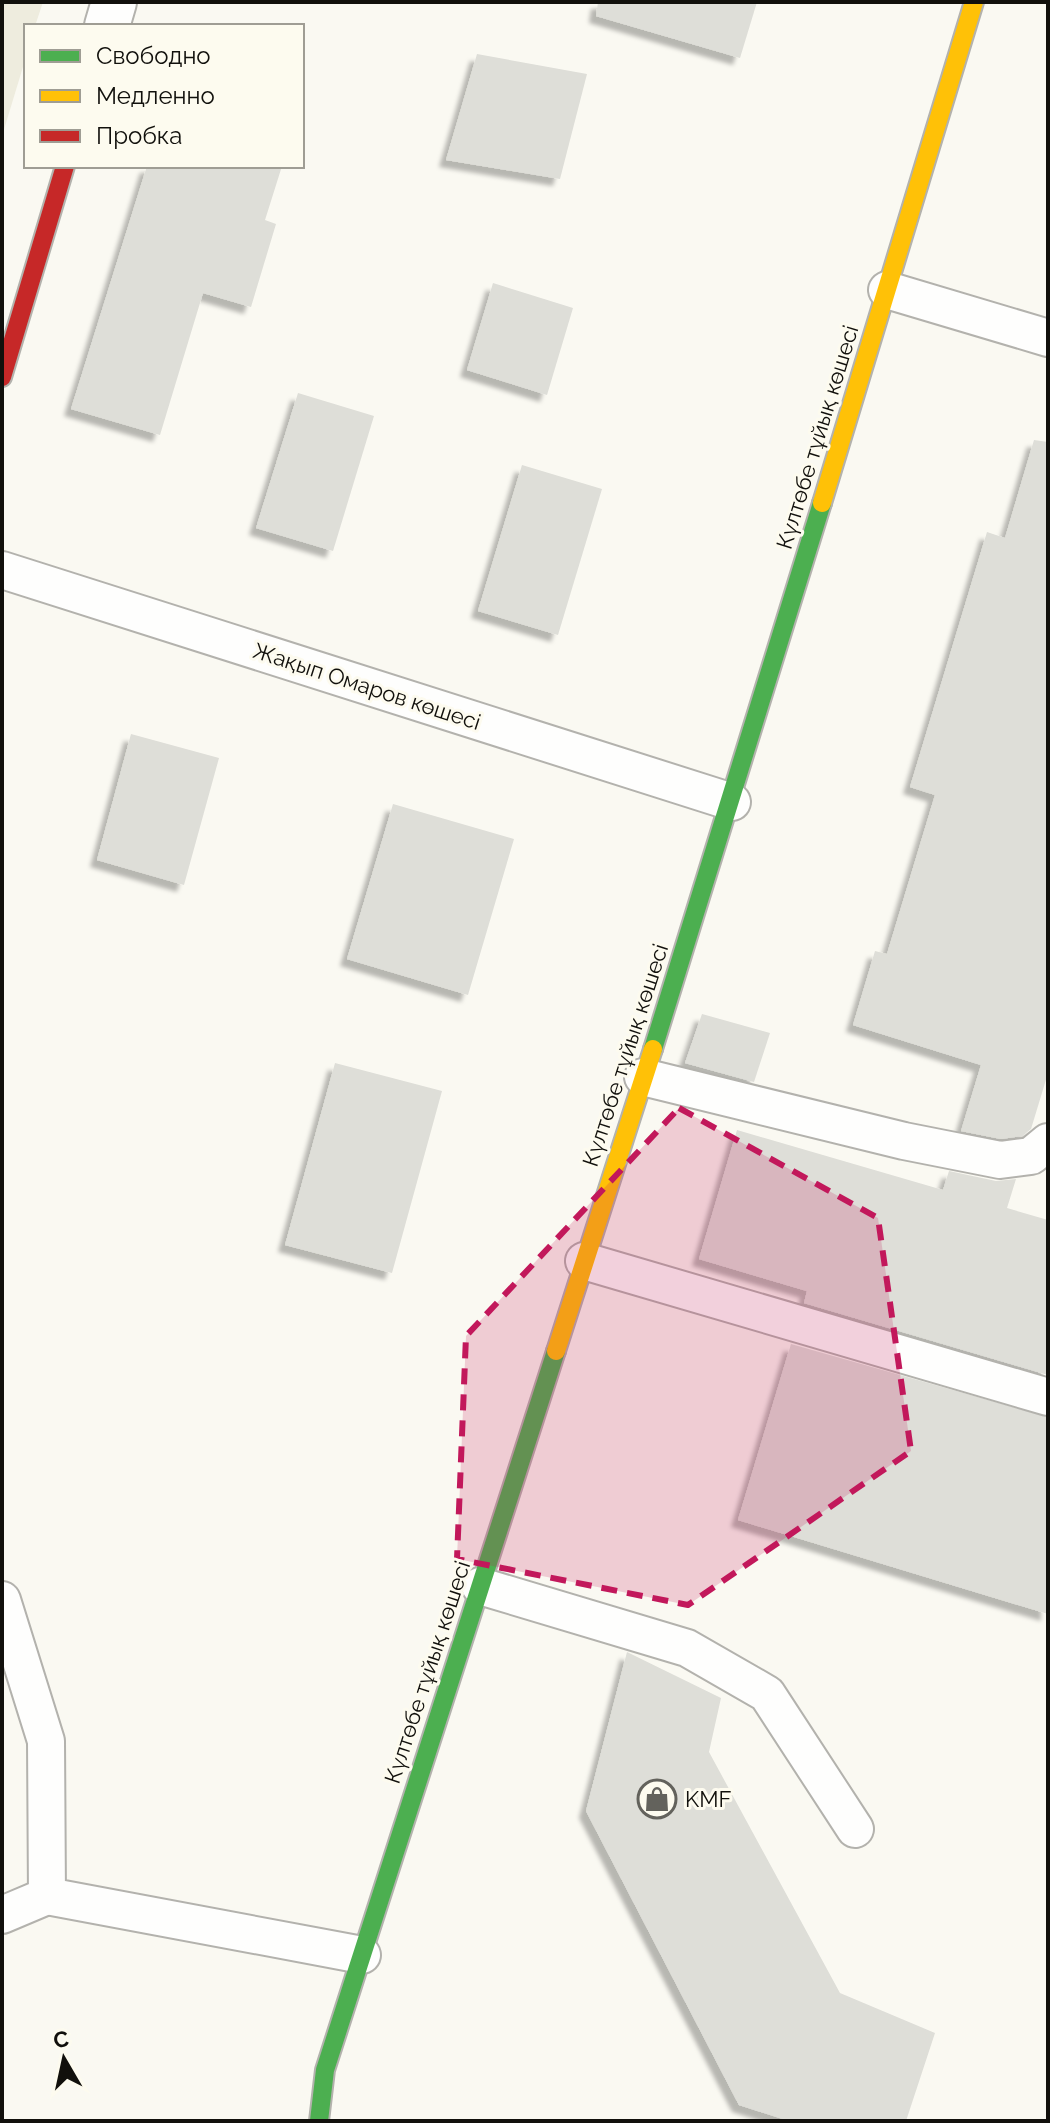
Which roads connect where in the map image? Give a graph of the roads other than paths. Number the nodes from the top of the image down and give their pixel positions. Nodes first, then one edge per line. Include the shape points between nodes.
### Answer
1 (114, 2) edge
2 (974, 2) edge
3 (108, 24) edge
4 (64, 168) edge
5 (887, 290) junction
6 (1048, 338) edge
7 (2, 377) edge
8 (2, 570) edge
9 (732, 802) junction
10 (643, 1077) junction
11 (1048, 1142) edge
12 (584, 1261) junction
13 (1048, 1397) edge
14 (480, 1586) junction
15 (2, 1600) edge
16 (855, 1829) dead end
17 (47, 1896) junction
18 (2, 1915) edge
19 (362, 1955) junction
20 (319, 2121) edge

1 - 3 street
2 - 5 street, Күлтөбе тұйық көшесі
4 - 7 street
5 - 6 lane
5 - 9 street, Күлтөбе тұйық көшесі
8 - 9 lane, Жақып Омаров көшесі
9 - 10 street, Күлтөбе тұйық көшесі
10 - 11 lane via 1000,1160 1031,1156
10 - 12 street, Күлтөбе тұйық көшесі
12 - 13 lane
12 - 14 street, Күлтөбе тұйық көшесі
14 - 16 lane via 687,1648 767,1694
14 - 19 street, Күлтөбе тұйық көшесі
15 - 17 lane via 46,1741
17 - 18 lane
17 - 19 lane
19 - 20 street, Күлтөбе тұйық көшесі via 325,2070

